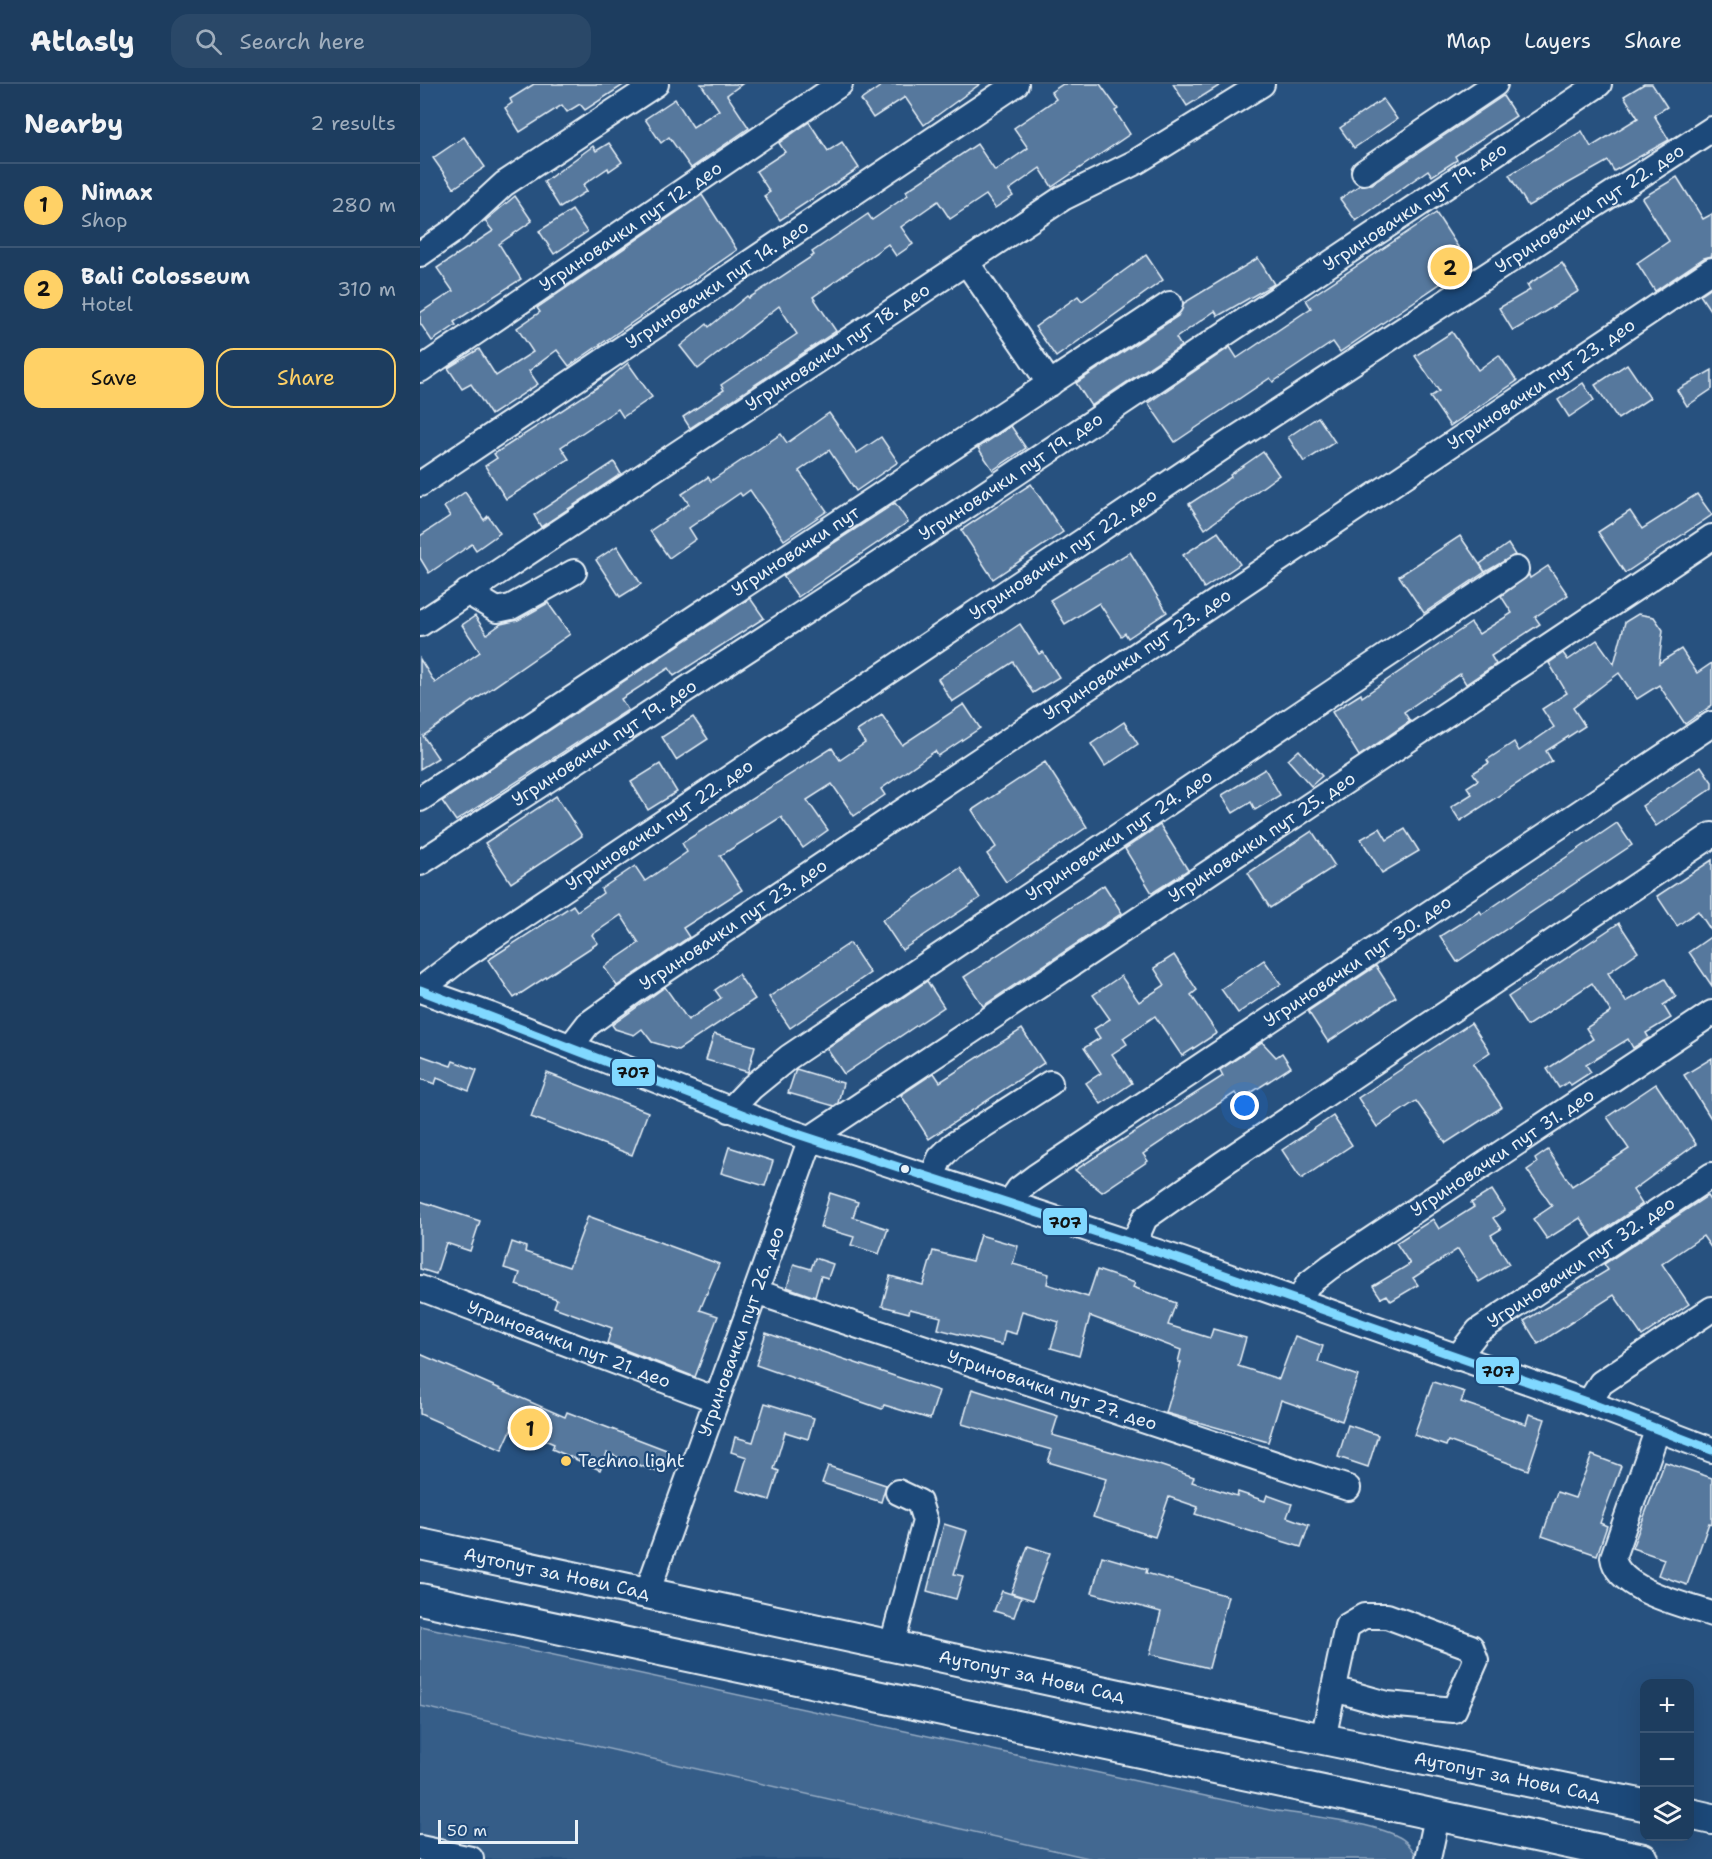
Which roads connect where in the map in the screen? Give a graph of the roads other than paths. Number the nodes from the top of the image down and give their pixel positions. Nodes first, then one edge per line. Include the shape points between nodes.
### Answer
1 (656, 84) edge
2 (840, 84) edge
3 (1016, 84) edge
4 (1262, 84) edge
5 (1495, 84) edge
6 (1599, 84) edge
7 (1712, 129) edge
8 (1364, 172) dead end
9 (420, 254) edge
10 (967, 262) junction
11 (1712, 270) edge
12 (1170, 304) dead end
13 (420, 370) edge
14 (1050, 384) junction
15 (420, 483) edge
16 (1712, 537) edge
17 (1516, 569) dead end
18 (574, 572) dead end
19 (467, 592) junction
20 (420, 624) edge
21 (1712, 724) edge
22 (420, 798) edge
23 (1712, 835) edge
24 (420, 863) edge
25 (420, 990) edge
26 (1712, 1012) edge
27 (571, 1046) junction
28 (1050, 1083) dead end
29 (730, 1110) junction
30 (811, 1138) junction
31 (1712, 1175) edge
32 (932, 1177) junction
33 (1010, 1202) junction
34 (1134, 1243) junction
35 (420, 1288) edge
36 (756, 1292) junction
37 (1299, 1301) junction
38 (1712, 1309) edge
39 (1457, 1358) junction
40 (717, 1400) junction
41 (1588, 1403) junction
42 (1657, 1431) junction
43 (1712, 1450) edge
44 (1348, 1488) dead end
45 (898, 1492) dead end
46 (420, 1544) edge
47 (647, 1593) junction
48 (420, 1599) edge
49 (1712, 1614) edge
50 (892, 1645) junction
51 (1334, 1689) junction
52 (1323, 1739) junction
53 (1640, 1804) edge
54 (1694, 1815) edge
55 (1437, 1817) junction
56 (1712, 1819) edge
57 (420, 1848) edge
58 (471, 1859) edge
59 (1428, 1859) edge
60 (1643, 1859) edge

1 - 9 street via 504,184 453,231
2 - 13 street, Угриновачки пут 12. део
3 - 15 street, Угриновачки пут 14. део
4 - 10 street, Угриновачки пут 18. део via 1136,162 1070,194
5 - 8 street
6 - 24 street, Угриновачки пут 19. део via 961,510
7 - 25 street, Угриновачки пут 22. део via 1235,439
10 - 14 street
10 - 19 street, Угриновачки пут 18. део
11 - 27 street, Угриновачки пут 23. део via 637,989 588,1024
12 - 14 street, Угриновачки пут
14 - 22 street, Угриновачки пут
16 - 30 street, Угриновачки пут 25. део
17 - 29 street, Угриновачки пут 24. део via 789,1057
18 - 19 street via 511,608 497,610
19 - 20 street, Угриновачки пут 18. део
21 - 33 street, Угриновачки пут 30. део via 1035,1177
23 - 34 street via 1202,1177 1145,1218
25 - 27 street
26 - 37 street, Угриновачки пут 31. део via 1330,1267 1308,1284
27 - 29 street
28 - 32 street via 953,1145 940,1158
29 - 30 street
30 - 32 street
30 - 36 street, Угриновачки пут 26. део
31 - 39 street, Угриновачки пут 32. део via 1478,1331
32 - 33 street
33 - 34 street
34 - 37 street
35 - 40 street, Угриновачки пут 21. део
36 - 40 street, Угриновачки пут 26. део
36 - 44 street, Угриновачки пут 27. део
37 - 39 street
38 - 41 street via 1601,1383
39 - 41 street
40 - 47 street, Угриновачки пут 26. део
41 - 42 street
42 - 43 street
42 - 49 street via 1614,1563 1627,1580
45 - 50 street via 919,1502 925,1521
46 - 47 main road, Аутопут за Нови Сад
47 - 50 main road, Аутопут за Нови Сад
48 - 55 main road
50 - 52 main road, Аутопут за Нови Сад
51 - 51 street via 1347,1626 1364,1616 1388,1616 1471,1647 1476,1660 1454,1710 1387,1704
51 - 52 street
52 - 53 main road, Аутопут за Нови Сад
54 - 56 main road
55 - 59 street
55 - 60 main road
57 - 58 street

